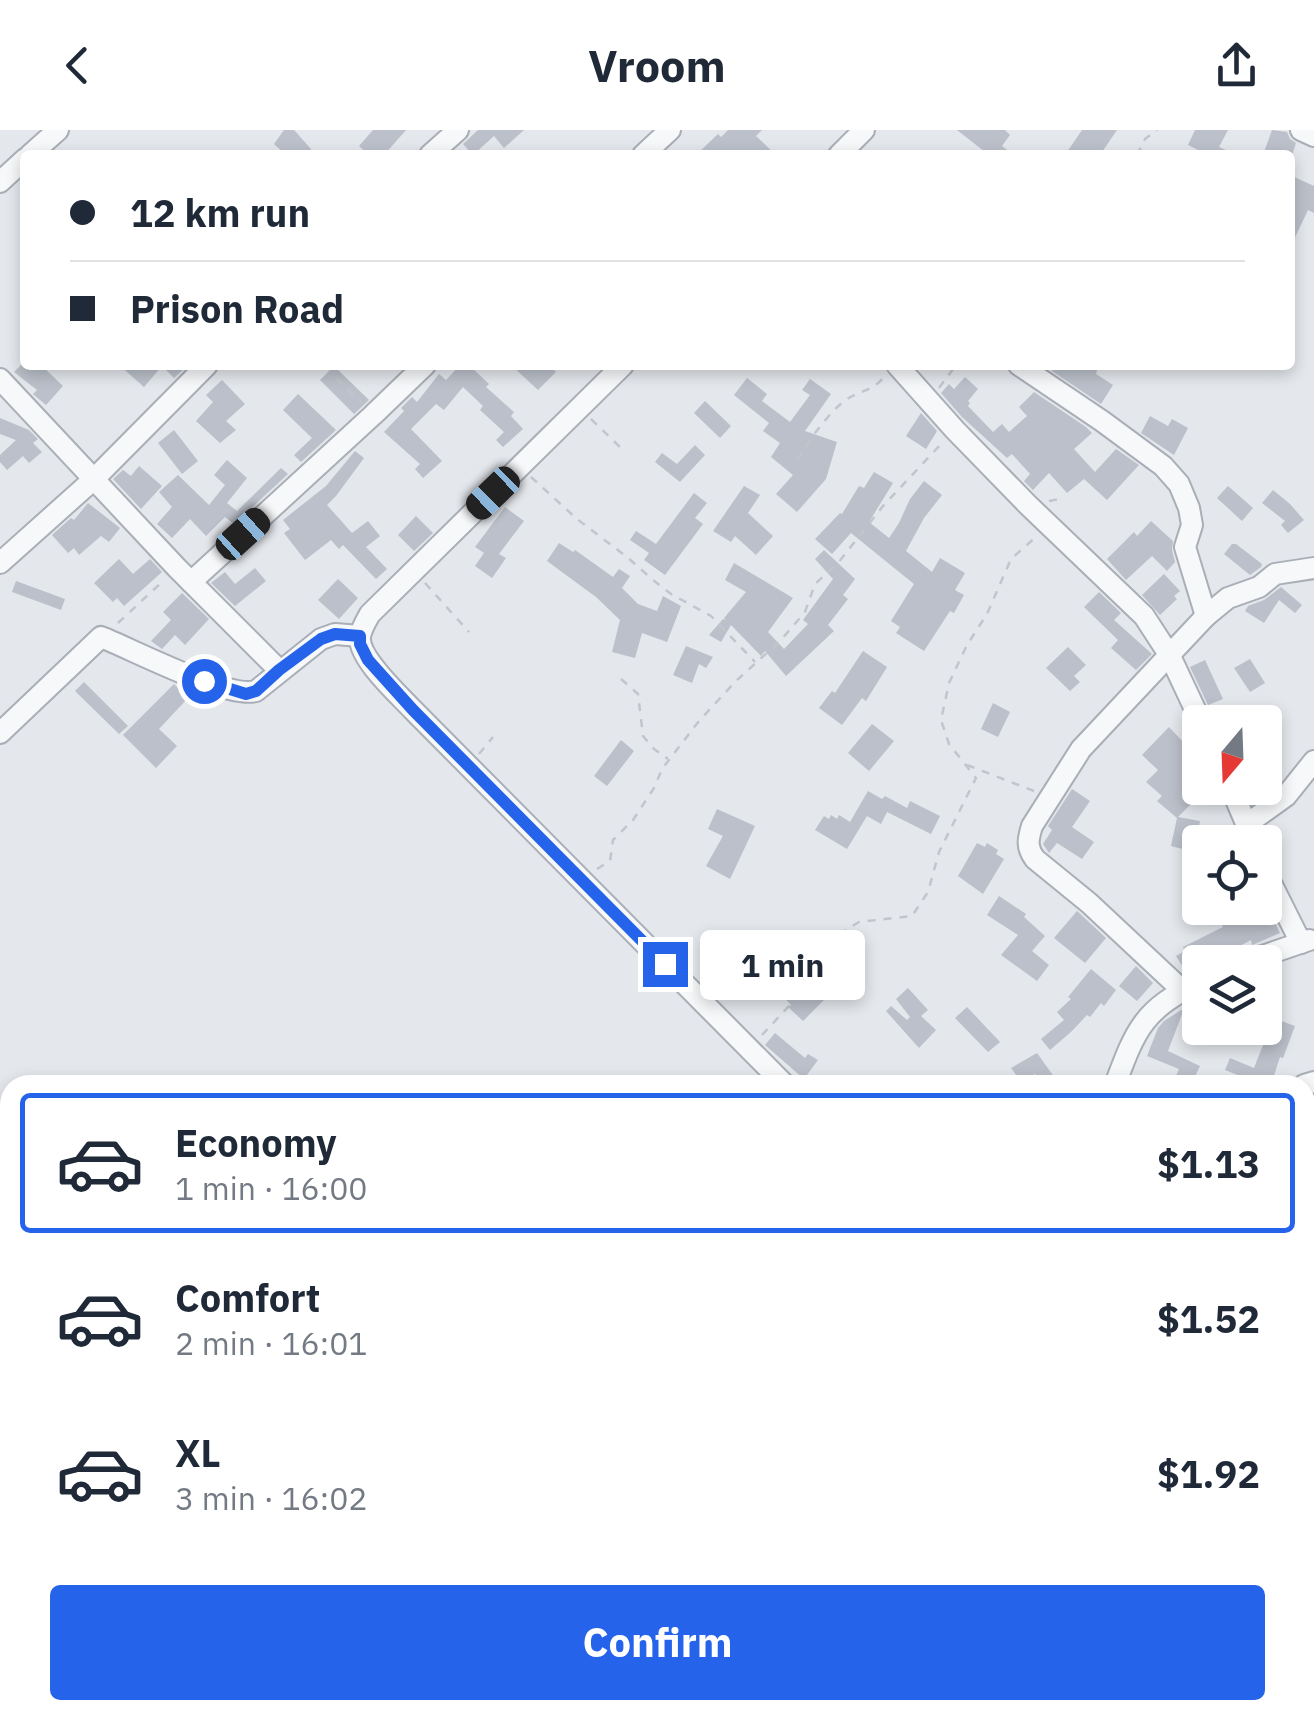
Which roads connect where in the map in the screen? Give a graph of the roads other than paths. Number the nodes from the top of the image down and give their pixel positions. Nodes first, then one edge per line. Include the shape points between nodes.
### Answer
1 (58, 130) edge
2 (670, 130) edge
3 (864, 130) edge
4 (1301, 130) edge
5 (1314, 136) edge
6 (36, 150) edge
7 (648, 150) edge
8 (844, 150) edge
9 (20, 164) edge
10 (0, 182) edge
11 (202, 370) edge
12 (420, 370) edge
13 (618, 370) edge
14 (891, 370) edge
15 (1026, 370) edge
16 (0, 379) edge
17 (94, 479) junction
18 (0, 564) edge
19 (1314, 568) edge
20 (184, 575) junction
21 (1206, 616) junction
22 (360, 636) junction
23 (1170, 656) junction
24 (279, 670) junction
25 (1193, 705) edge
26 (0, 733) edge
27 (1314, 761) edge
28 (1258, 825) edge
29 (1282, 899) edge
30 (1308, 941) edge
31 (1282, 950) edge
32 (1182, 979) edge
33 (1182, 992) edge
34 (776, 1075) edge
35 (1119, 1075) edge

1 - 6 street
2 - 7 street
3 - 8 street
4 - 5 street
9 - 10 street
11 - 17 street
12 - 20 street
13 - 22 street via 370,614
14 - 23 street via 1144,616
15 - 21 street via 1179,484 1192,525 1185,547
16 - 17 street
17 - 18 street
17 - 20 street
19 - 21 street via 1275,574
20 - 24 street
21 - 23 street
22 - 24 street via 321,639
22 - 34 street via 368,660 413,710
23 - 25 street
23 - 32 street via 1081,749 1028,839 1035,859
24 - 26 street via 246,694 102,637
27 - 28 street
29 - 30 street
30 - 31 street
33 - 35 street via 1140,1026

